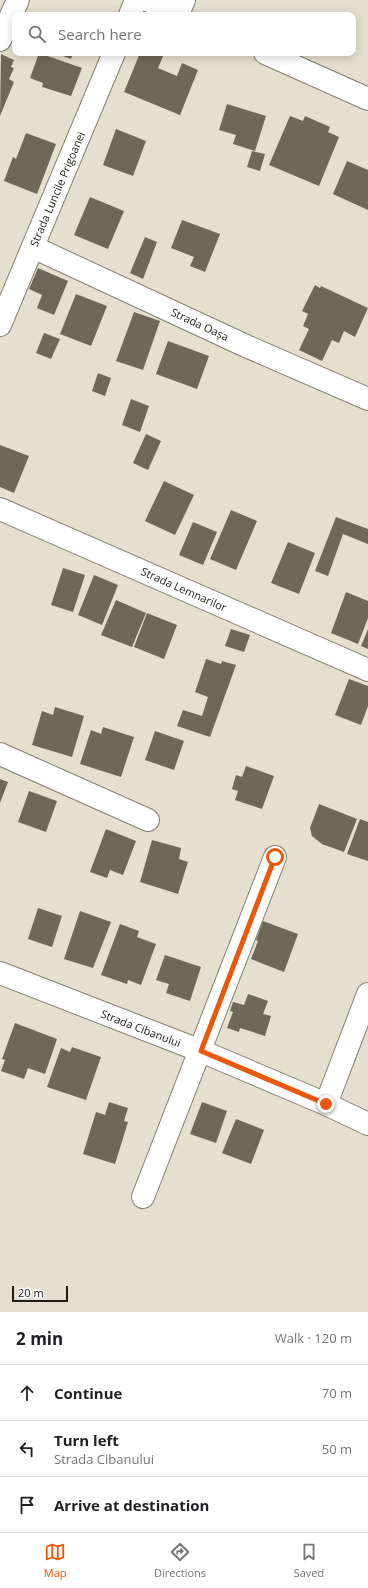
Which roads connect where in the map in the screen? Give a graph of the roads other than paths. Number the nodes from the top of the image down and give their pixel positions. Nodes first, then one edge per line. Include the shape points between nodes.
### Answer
1 (18, 0) edge
2 (136, 0) edge
3 (146, 0) edge
4 (181, 10) edge
5 (13, 12) edge
6 (131, 12) edge
7 (12, 13) edge
8 (0, 40) edge
9 (113, 56) edge
10 (272, 56) edge
11 (368, 99) edge
12 (33, 247) junction
13 (0, 326) edge
14 (368, 399) edge
15 (0, 509) edge
16 (368, 670) edge
17 (0, 754) edge
18 (148, 820) dead end
19 (275, 857) dead end
20 (0, 973) edge
21 (368, 994) edge
22 (201, 1051) junction
23 (326, 1104) junction
24 (368, 1124) edge
25 (143, 1197) dead end

1 - 5 street
2 - 6 street
3 - 4 street
7 - 8 street
9 - 12 street, Strada Luncile Prigoanei
10 - 11 street
12 - 13 street, Strada Luncile Prigoanei
12 - 14 street, Strada Oașa via 246,346
15 - 16 street, Strada Lemnarilor
17 - 18 street
19 - 22 street
20 - 22 street, Strada Cibanului
21 - 23 street
22 - 23 street, Strada Cibanului
22 - 25 street
23 - 24 street, Strada Cibanului

